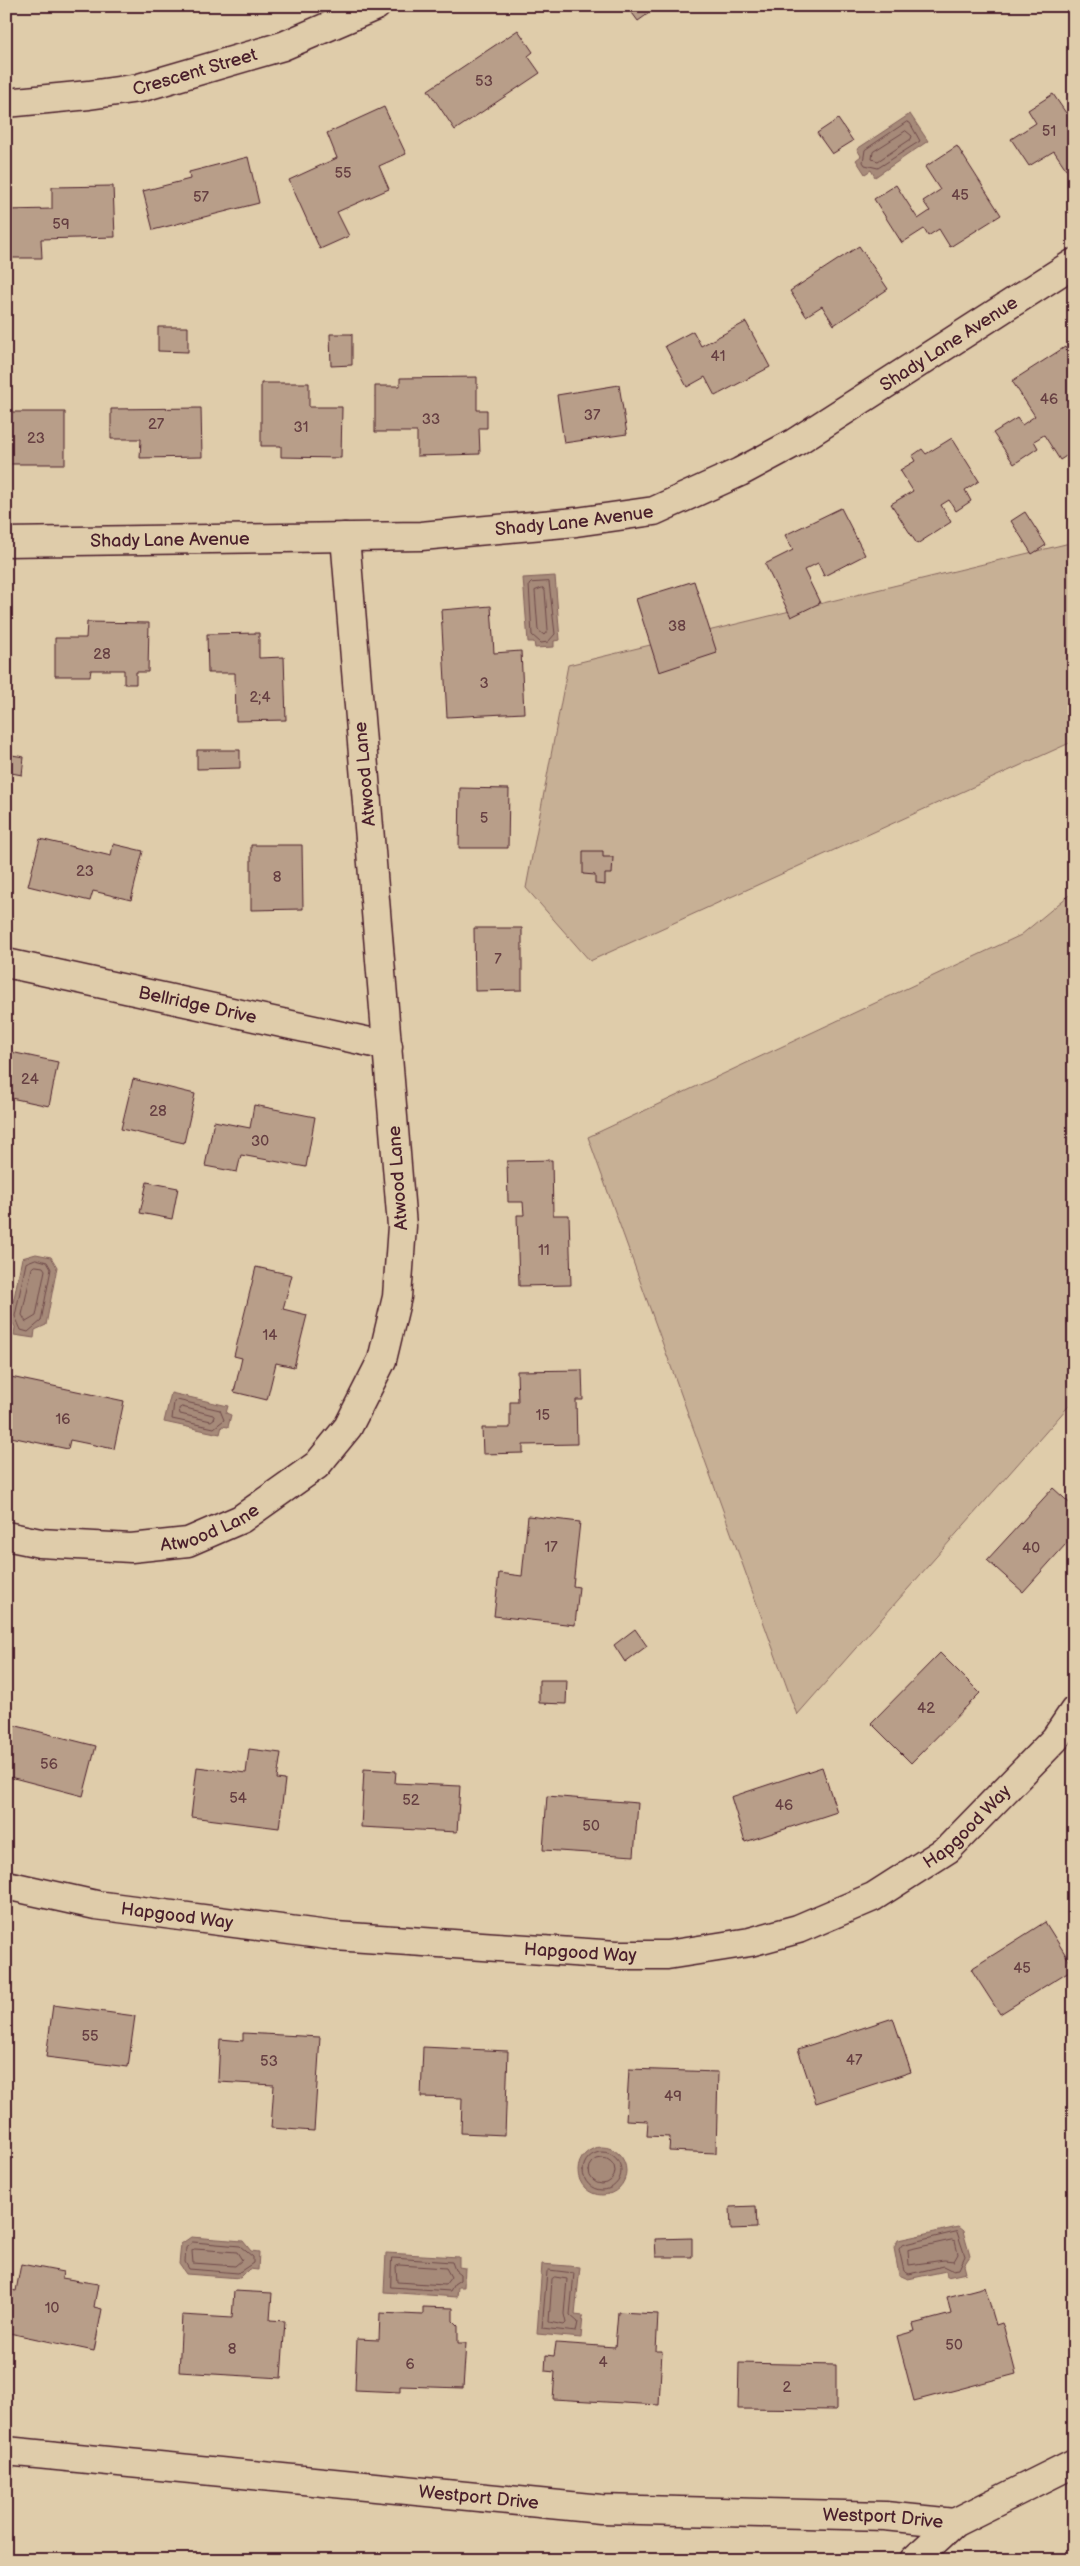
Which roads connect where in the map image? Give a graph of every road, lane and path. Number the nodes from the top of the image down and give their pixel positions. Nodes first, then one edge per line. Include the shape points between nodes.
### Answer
1 (376, 6) edge
2 (6, 103) edge
3 (1074, 263) edge
4 (345, 537) junction
5 (6, 542) edge
6 (6, 963) edge
7 (388, 1046) junction
8 (6, 1536) edge
9 (1074, 1711) edge
10 (6, 1885) edge
11 (6, 2451) edge
12 (1074, 2463) edge
13 (954, 2524) junction
14 (914, 2560) edge

1 - 2 street, Crescent Street via 284,46 140,88
3 - 4 street, Shady Lane Avenue via 794,443 654,511 576,522 421,536
4 - 5 street, Shady Lane Avenue
4 - 7 street, Atwood Lane
6 - 7 street, Bellridge Drive
7 - 8 street, Atwood Lane via 402,1226 397,1298 382,1360 348,1427 317,1465 240,1519 188,1542 131,1548 40,1543
9 - 10 street, Hapgood Way via 1055,1739 948,1849 873,1897 798,1929 750,1942 667,1956 335,1936 96,1905
11 - 13 street, Westport Drive via 601,2509 885,2516
12 - 13 street
13 - 14 street

